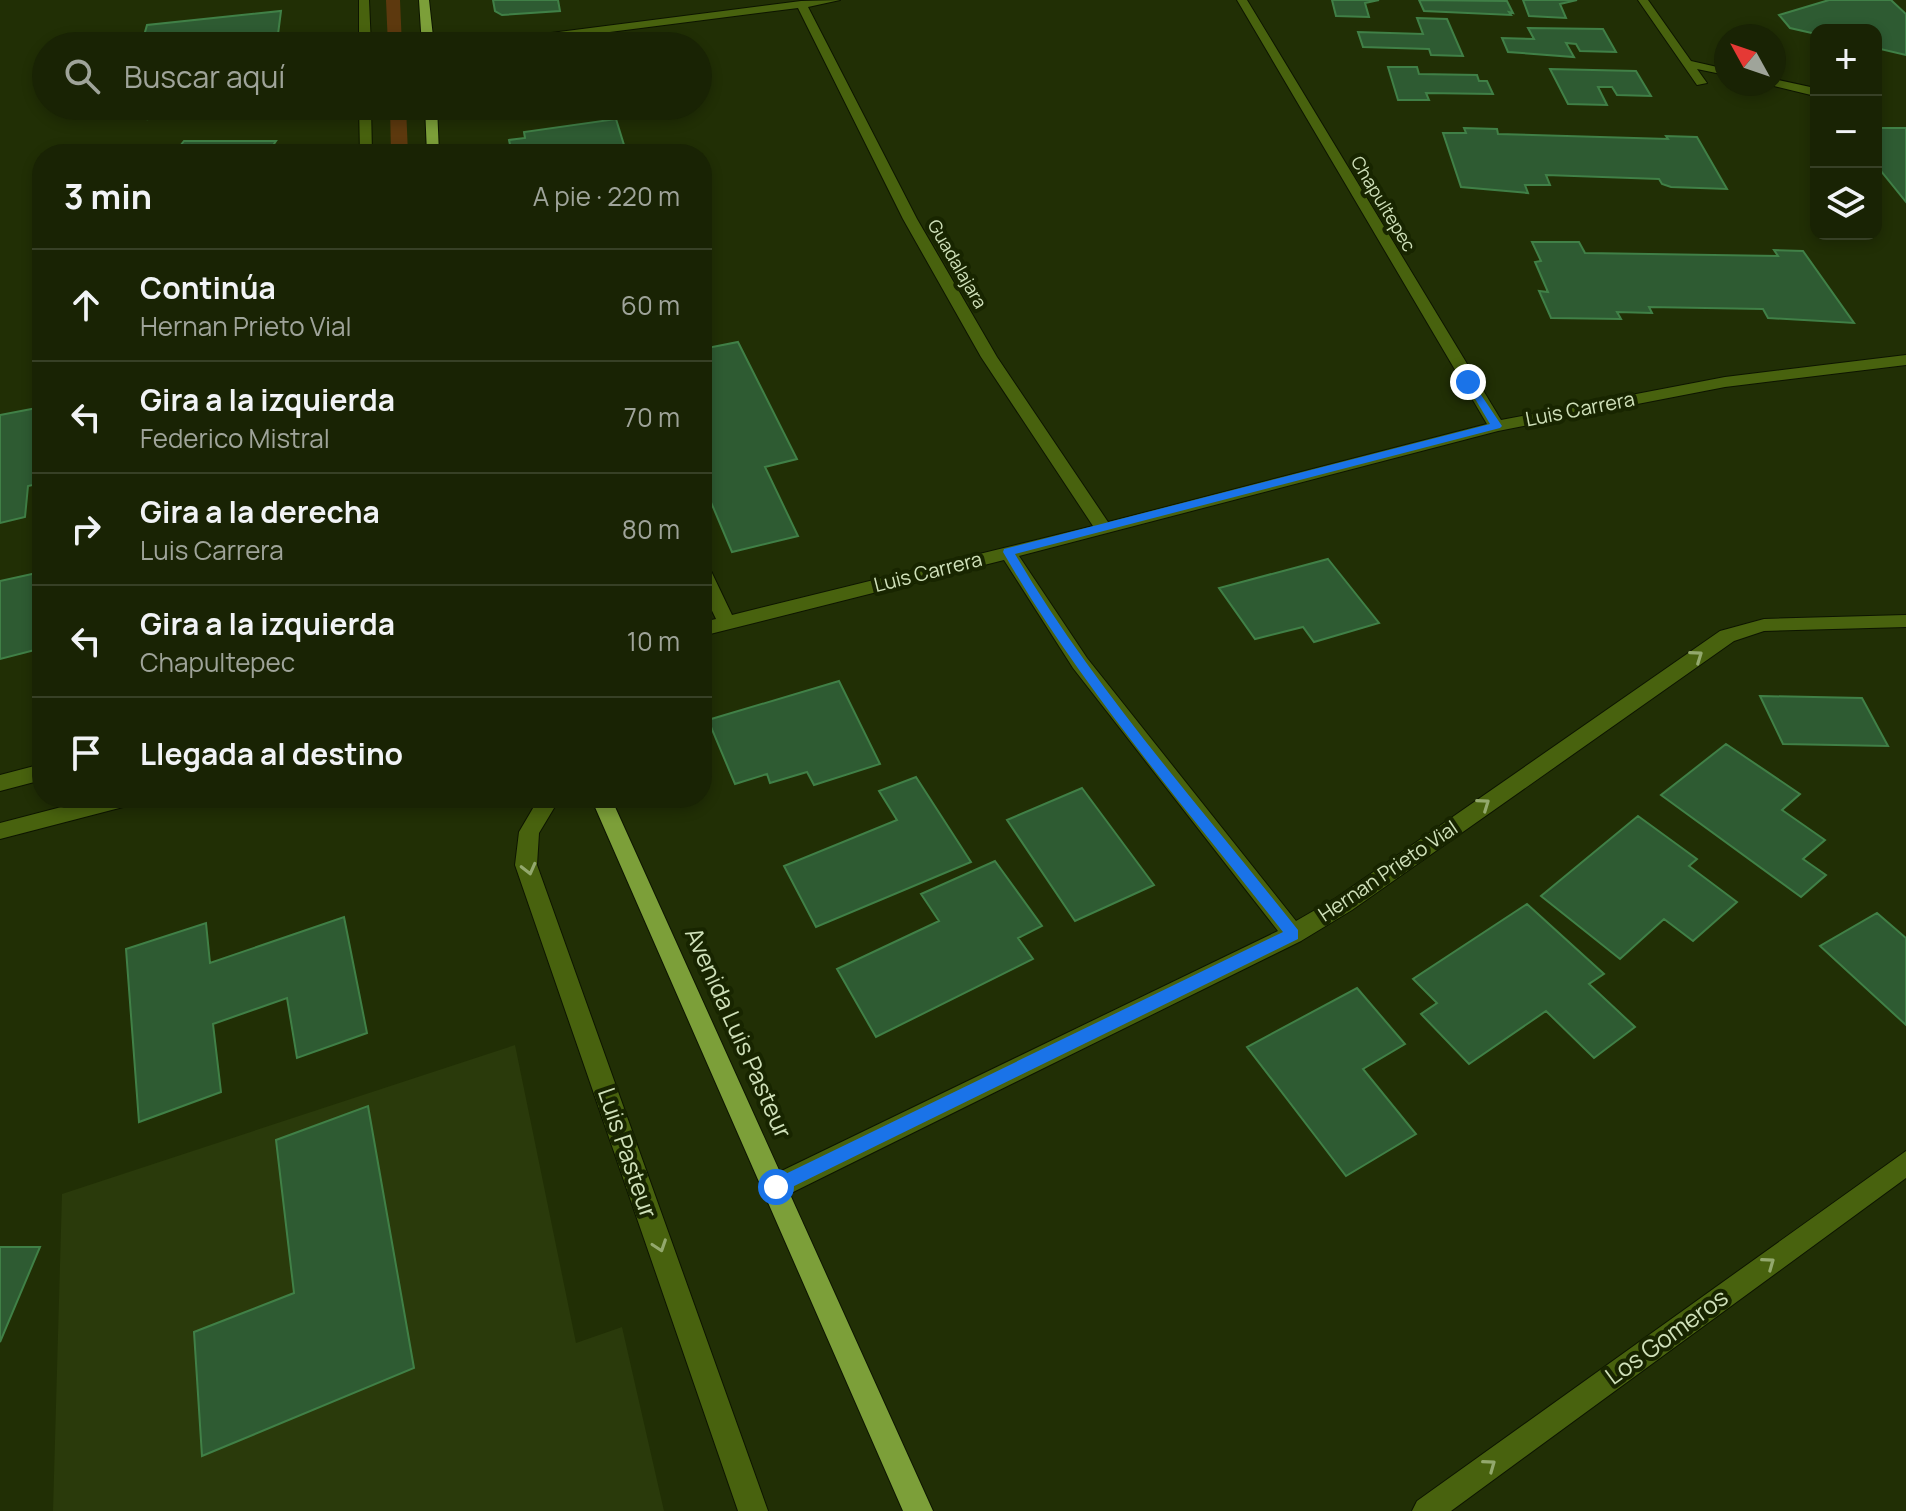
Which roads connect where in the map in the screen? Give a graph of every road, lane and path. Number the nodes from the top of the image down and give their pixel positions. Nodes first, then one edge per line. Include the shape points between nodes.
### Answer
1 (364, 0) edge
2 (424, 0) edge
3 (711, 0) edge
4 (835, 0) edge
5 (1242, 0) edge
6 (1643, 0) edge
7 (801, 4) junction
8 (715, 15) junction
9 (365, 32) edge
10 (427, 32) edge
11 (582, 32) edge
12 (1686, 63) junction
13 (1714, 69) edge
14 (1701, 83) dead end
15 (1786, 86) edge
16 (1810, 91) edge
17 (365, 120) edge
18 (432, 120) edge
19 (366, 144) edge
20 (433, 144) edge
21 (1906, 360) edge
22 (1497, 426) junction
23 (1104, 529) junction
24 (1008, 552) junction
25 (712, 592) edge
26 (1906, 621) edge
27 (727, 623) junction
28 (712, 627) edge
29 (32, 775) edge
30 (0, 783) edge
31 (89, 808) edge
32 (544, 808) edge
33 (605, 808) edge
34 (0, 831) edge
35 (1293, 934) junction
36 (1906, 1163) edge
37 (776, 1187) junction
38 (753, 1511) edge
39 (918, 1511) edge
40 (1427, 1511) edge

1 - 9 street
2 - 10 main road
3 - 8 street
4 - 7 street
5 - 22 street, Chapultepec
6 - 12 street
7 - 8 street
7 - 23 street, Guadalajara via 910,219 989,357
8 - 11 street
12 - 13 street
12 - 14 street
15 - 16 street
17 - 19 street
18 - 20 main road
21 - 22 street, Luis Carrera via 1725,382
22 - 23 street, Luis Carrera
23 - 24 street, Luis Carrera
24 - 27 street, Luis Carrera
24 - 35 street via 1080,663
25 - 27 street
35 -> 26 street, Hernan Prieto Vial via 1344,904 1727,636 1764,625
27 - 28 street, Luis Carrera
29 - 30 street
31 - 34 street
32 -> 38 street, Luis Pasteur via 529,832 526,865
33 - 37 main road, Avenida Luis Pasteur
35 - 37 street, Hernan Prieto Vial
40 -> 36 street, Los Gomeros
37 - 39 main road, Avenida Luis Pasteur

